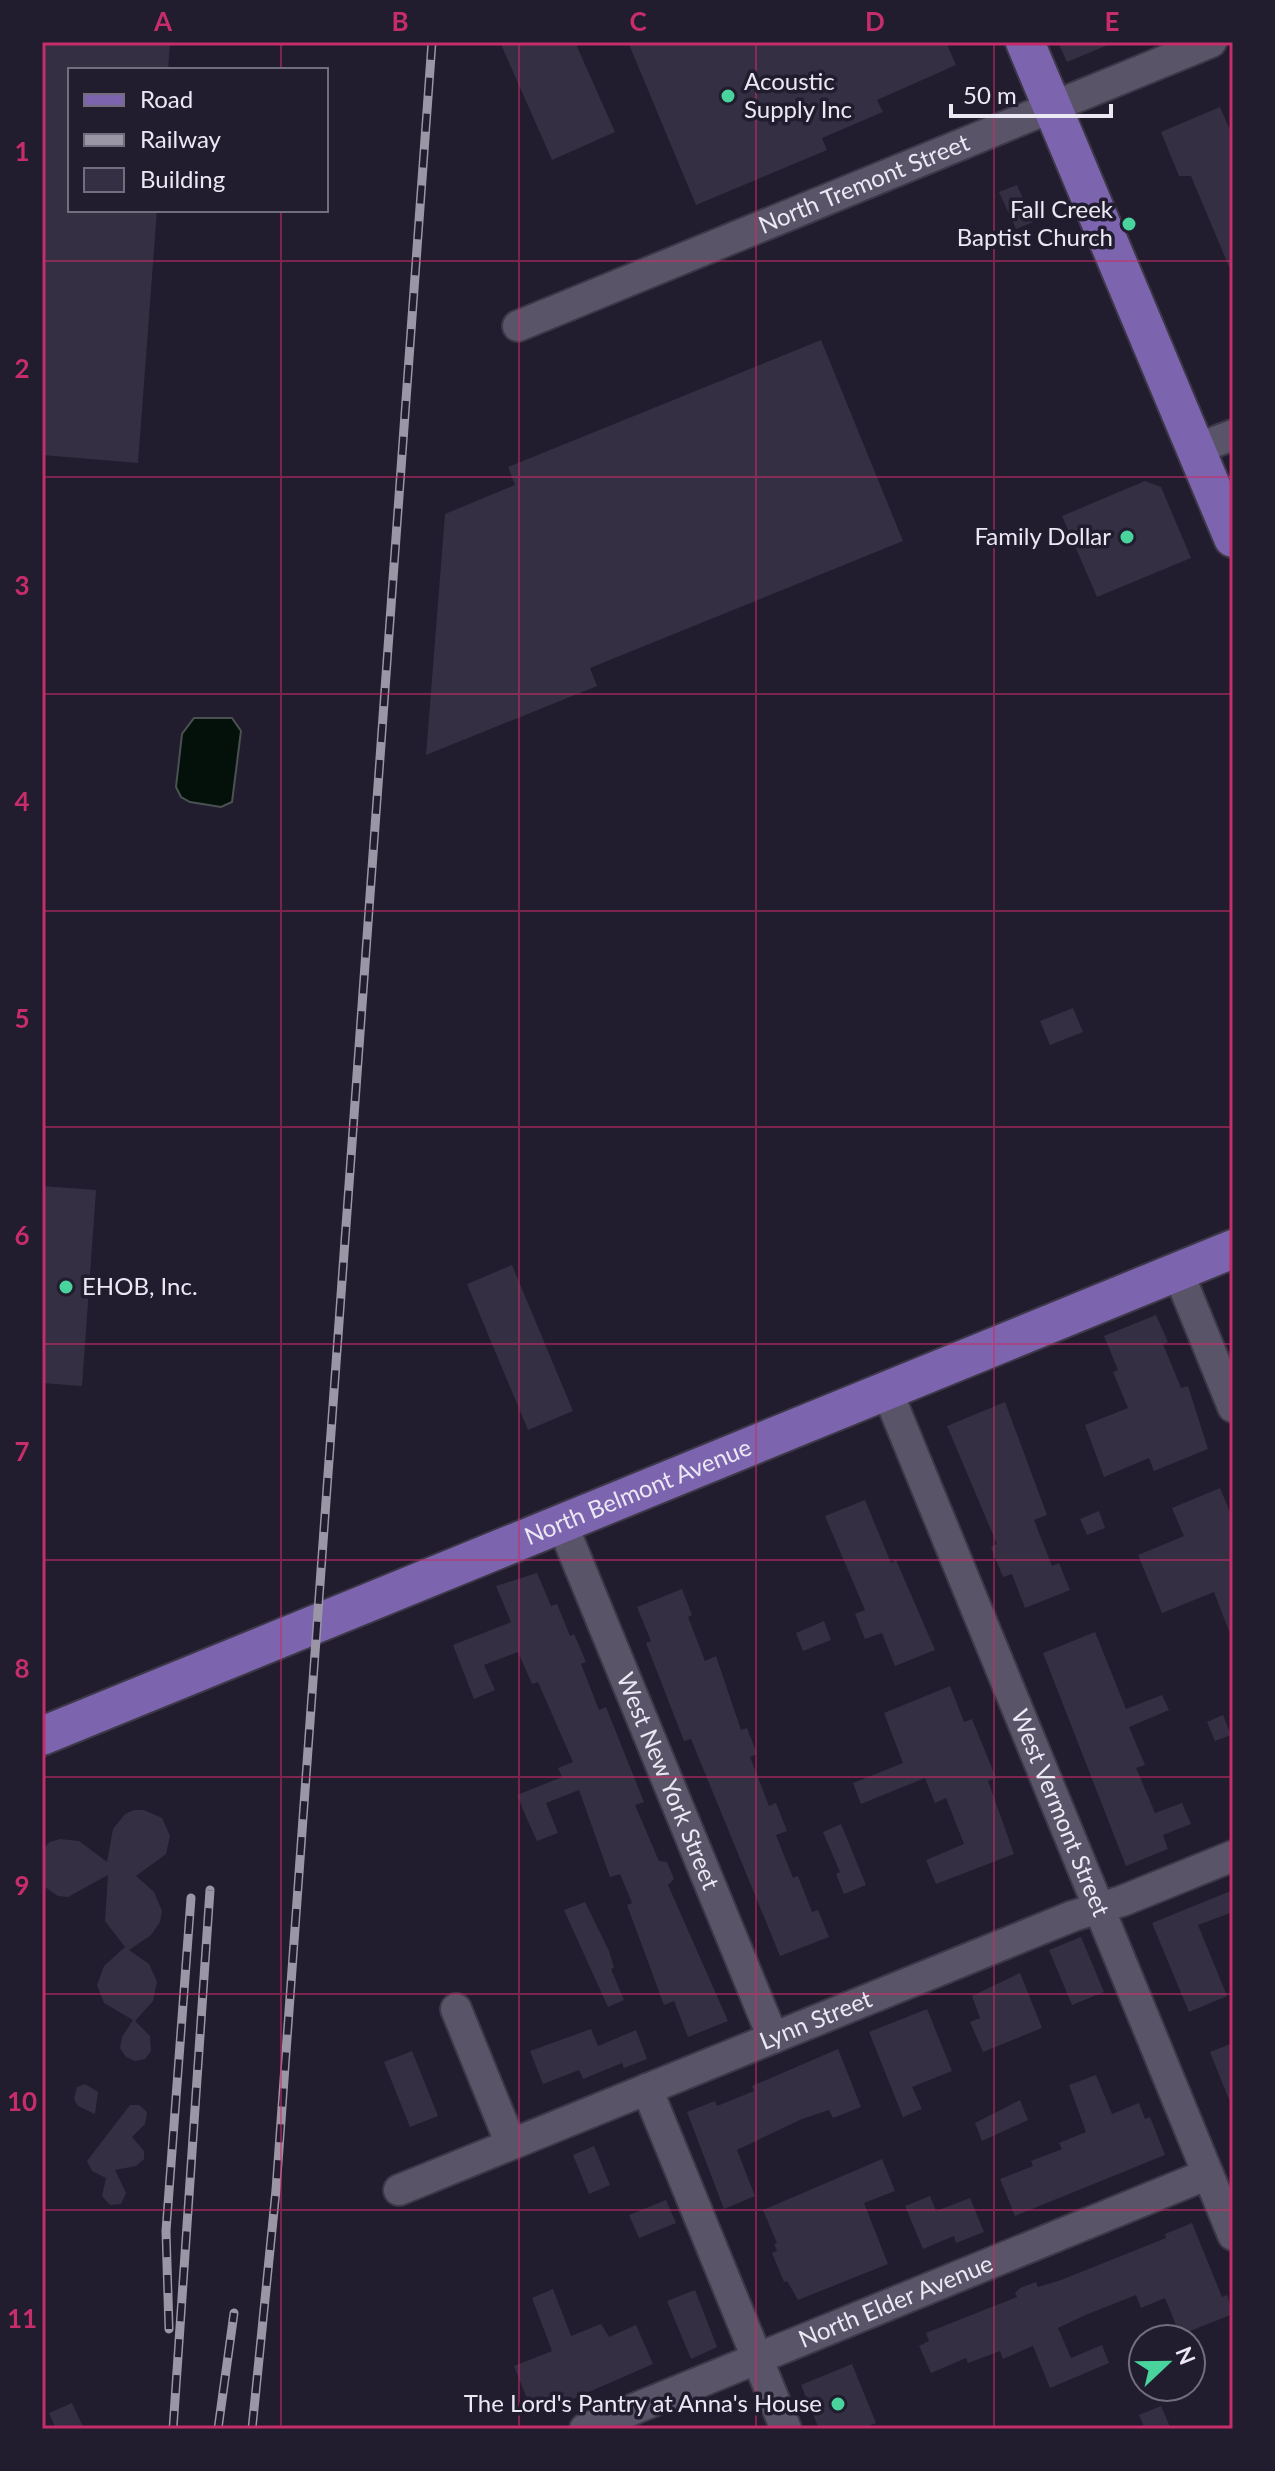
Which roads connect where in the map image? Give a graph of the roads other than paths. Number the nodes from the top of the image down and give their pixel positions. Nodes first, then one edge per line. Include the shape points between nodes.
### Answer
1 (1025, 42) edge
2 (1211, 42) edge
3 (1051, 107) junction
4 (518, 326) dead end
5 (1233, 435) edge
6 (1196, 449) junction
7 (1233, 538) edge
8 (1233, 1249) edge
9 (1178, 1272) junction
10 (887, 1391) junction
11 (1233, 1407) edge
12 (562, 1524) junction
13 (42, 1736) edge
14 (1233, 1856) edge
15 (1097, 1908) junction
16 (456, 2009) dead end
17 (773, 2038) junction
18 (647, 2089) junction
19 (511, 2144) junction
20 (1208, 2174) junction
21 (399, 2190) dead end
22 (1233, 2235) edge
23 (757, 2358) junction
24 (585, 2429) edge
25 (786, 2429) edge

1 - 3 main road
2 - 3 street, North Tremont Street
3 - 4 street, North Tremont Street
3 - 6 main road
5 - 6 street
6 - 7 main road
8 - 9 main road, North Belmont Avenue
9 - 10 main road, North Belmont Avenue
9 - 11 street
10 - 12 main road, North Belmont Avenue
10 - 15 street, West Vermont Street
12 - 13 main road, North Belmont Avenue
12 - 17 street, West New York Street
14 - 15 street, Lynn Street
15 - 17 street, Lynn Street
15 - 20 street, West Vermont Street
16 - 19 street
17 - 18 street, Lynn Street
18 - 19 street, Lynn Street
18 - 23 street
19 - 21 street, Lynn Street
20 - 22 street, West Vermont Street
20 - 23 street, North Elder Avenue
23 - 24 street, North Elder Avenue
23 - 25 street

